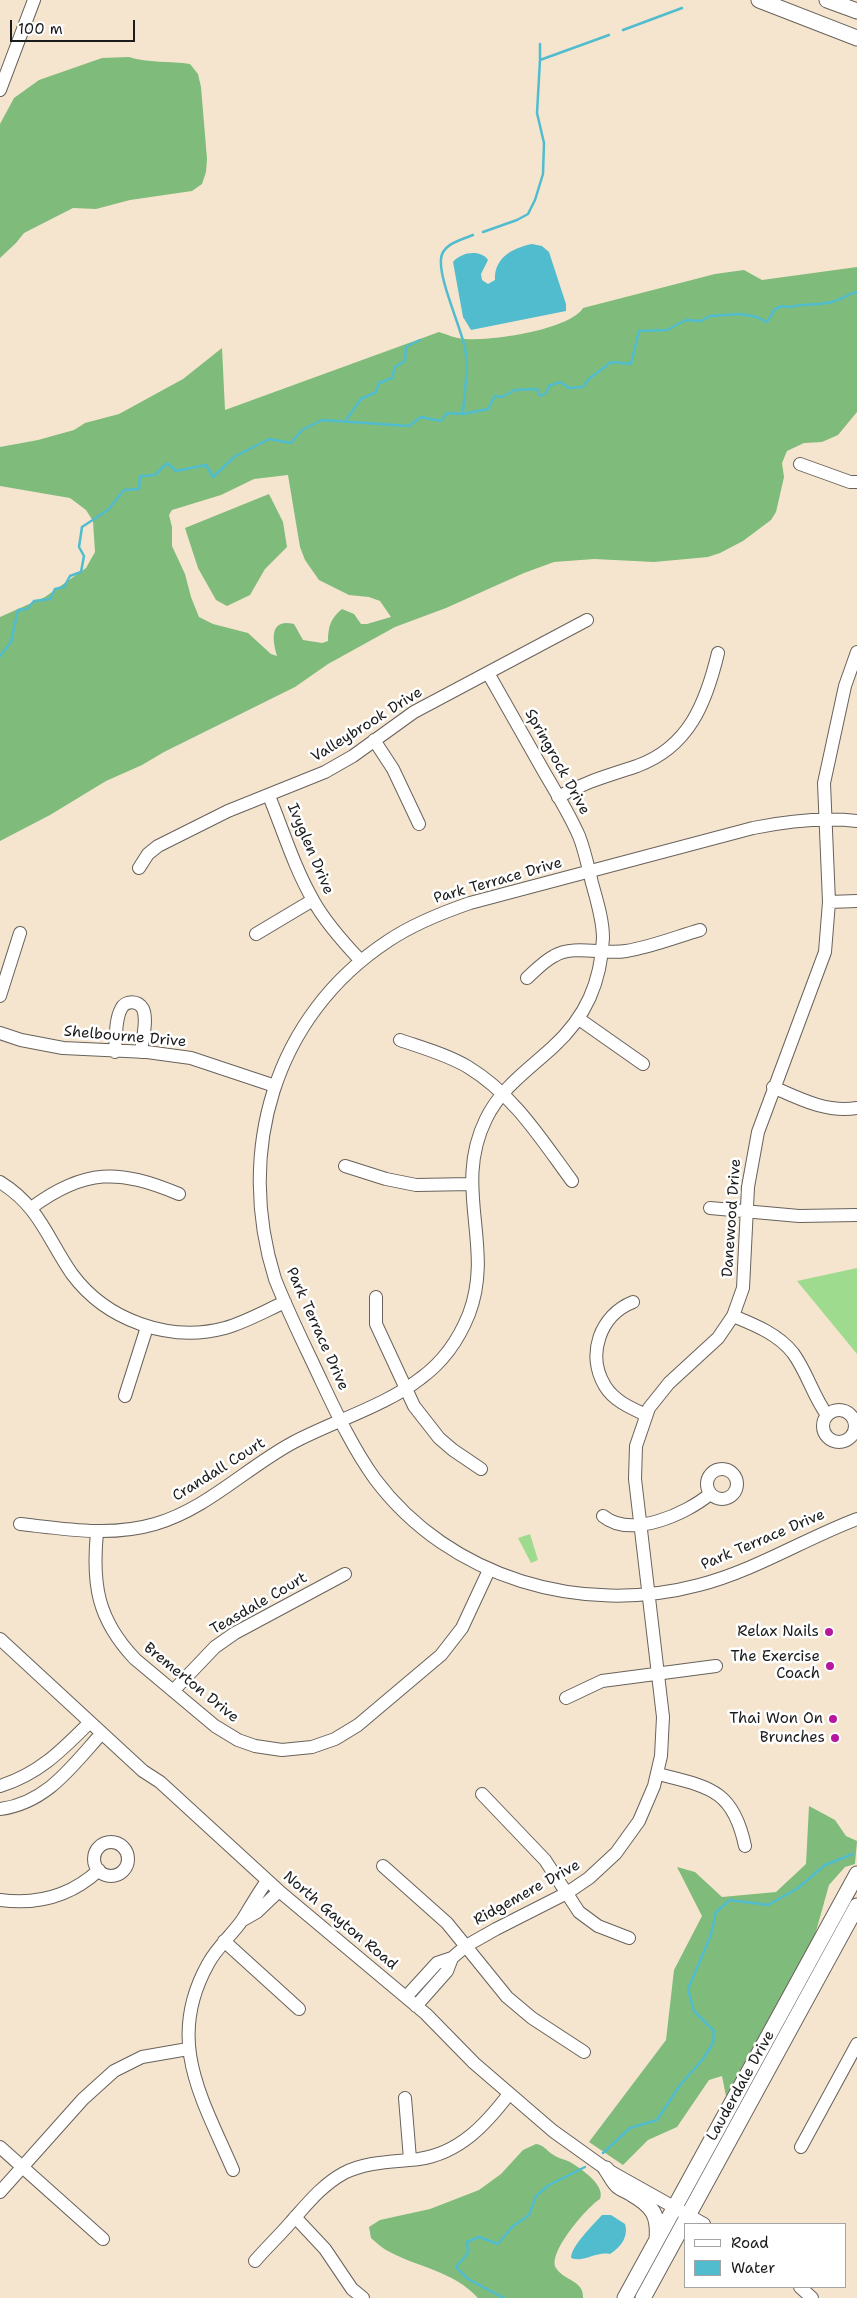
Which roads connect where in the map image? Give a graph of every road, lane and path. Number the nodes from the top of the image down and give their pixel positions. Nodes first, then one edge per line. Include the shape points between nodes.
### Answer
1 (34, 0) edge
2 (759, 0) edge
3 (828, 0) edge
4 (857, 11) edge
5 (857, 38) edge
6 (0, 90) edge
7 (800, 464) dead end
8 (855, 484) edge
9 (587, 620) dead end
10 (857, 652) edge
11 (718, 653) dead end
12 (488, 673) junction
13 (851, 686) edge
14 (374, 740) junction
15 (269, 796) junction
16 (558, 796) junction
17 (825, 819) junction
18 (857, 821) edge
19 (419, 824) dead end
20 (138, 868) dead end
21 (589, 872) junction
22 (313, 900) junction
23 (857, 901) edge
24 (829, 902) junction
25 (700, 930) dead end
26 (20, 933) dead end
27 (256, 934) dead end
28 (601, 953) junction
29 (361, 961) junction
30 (527, 978) dead end
31 (0, 996) edge
32 (579, 1019) junction
33 (0, 1033) edge
34 (400, 1040) dead end
35 (115, 1052) junction
36 (141, 1052) junction
37 (643, 1064) dead end
38 (275, 1086) junction
39 (773, 1087) junction
40 (502, 1093) junction
41 (857, 1108) edge
42 (345, 1166) dead end
43 (572, 1181) dead end
44 (0, 1182) edge
45 (471, 1184) junction
46 (179, 1194) dead end
47 (32, 1208) junction
48 (710, 1208) dead end
49 (747, 1212) junction
50 (857, 1215) edge
51 (376, 1297) dead end
52 (285, 1302) junction
53 (633, 1302) dead end
54 (733, 1316) junction
55 (147, 1327) junction
56 (406, 1389) junction
57 (125, 1396) dead end
58 (646, 1415) junction
59 (827, 1415) dead end
60 (340, 1420) junction
61 (481, 1469) dead end
62 (710, 1494) dead end
63 (603, 1516) dead end
64 (857, 1519) edge
65 (641, 1523) junction
66 (20, 1524) dead end
67 (96, 1532) junction
68 (490, 1570) junction
69 (345, 1574) dead end
70 (650, 1595) junction
71 (0, 1639) edge
72 (716, 1666) dead end
73 (658, 1672) junction
74 (173, 1691) junction
75 (566, 1698) dead end
76 (90, 1722) junction
77 (102, 1733) junction
78 (658, 1774) junction
79 (0, 1786) edge
80 (482, 1794) dead end
81 (0, 1809) edge
82 (745, 1846) dead end
83 (383, 1866) dead end
84 (99, 1870) dead end
85 (857, 1874) edge
86 (268, 1881) junction
87 (279, 1891) junction
88 (567, 1893) junction
89 (0, 1900) edge
90 (857, 1906) edge
91 (243, 1920) junction
92 (629, 1938) dead end
93 (224, 1941) junction
94 (466, 1946) junction
95 (452, 1958) junction
96 (406, 1997) junction
97 (416, 2006) junction
98 (299, 2009) dead end
99 (857, 2044) edge
100 (188, 2049) junction
101 (584, 2052) dead end
102 (509, 2094) junction
103 (405, 2098) dead end
104 (0, 2146) edge
105 (801, 2147) dead end
106 (410, 2159) junction
107 (23, 2167) junction
108 (606, 2169) junction
109 (233, 2170) dead end
110 (0, 2192) edge
111 (674, 2208) junction
112 (688, 2216) junction
113 (295, 2217) junction
114 (684, 2223) edge
115 (684, 2223) edge
116 (702, 2223) edge
117 (103, 2239) dead end
118 (656, 2241) junction
119 (255, 2261) dead end
120 (801, 2288) edge
121 (363, 2298) edge
122 (625, 2298) edge
123 (643, 2298) edge
124 (812, 2298) edge

1 - 6 street
2 - 5 main road
3 - 4 main road
7 - 8 street
9 - 12 street, Valleybrook Drive
10 - 13 street, Danewood Drive
11 - 16 street via 700,710 674,743 643,763 598,777
12 - 14 street, Valleybrook Drive via 414,712
12 - 16 street, Springrock Drive
13 - 17 street, Danewood Drive via 824,784
14 - 15 street, Valleybrook Drive via 325,772
14 - 19 street via 397,776
15 - 20 street, Valleybrook Drive via 206,821 158,846
15 - 22 street, Ivyglen Drive
16 - 21 street, Springrock Drive via 578,835
17 - 18 street, Park Terrace Drive
17 - 21 street, Park Terrace Drive via 753,828
17 - 24 street, Danewood Drive
21 - 28 street, Springrock Drive via 602,928
21 - 29 street, Park Terrace Drive via 444,912 401,933
22 - 27 street
22 - 29 street, Ivyglen Drive
23 - 24 street
24 - 39 street, Danewood Drive via 827,937 820,968
25 - 28 street via 639,948
26 - 31 street
28 - 30 street via 561,952
28 - 32 street, Springrock Drive via 596,983
29 - 38 street, Park Terrace Drive via 316,1009 292,1047
32 - 37 street
32 - 40 street, Springrock Drive
33 - 35 street, Shelbourne Drive via 44,1045
34 - 40 street via 451,1058
35 - 36 street, Shelbourne Drive
35 - 36 street via 120,1010 132,1002 144,1011
36 - 38 street, Shelbourne Drive via 191,1058
38 - 52 street, Park Terrace Drive via 261,1144 260,1206 268,1256
39 - 41 street via 823,1107 835,1110
39 - 49 street, Danewood Drive via 756,1140
40 - 43 street via 534,1128
40 - 45 street, Springrock Drive via 480,1133
42 - 45 street via 416,1185
44 - 47 street
45 - 56 street, Crandall Court via 479,1258 477,1287 470,1312 457,1339 441,1360
46 - 47 street via 142,1180 101,1177 66,1186
47 - 55 street via 72,1273 93,1297 116,1313
48 - 49 street
49 - 50 street via 799,1216
49 - 54 street, Danewood Drive via 745,1279
51 - 56 street via 376,1324
52 - 55 street via 243,1322 217,1330 189,1332
52 - 60 street, Park Terrace Drive
53 - 58 street via 620,1306 601,1332 596,1361 608,1391
54 - 58 street, Danewood Drive via 718,1338 660,1393
54 - 59 street via 767,1331 785,1345 797,1360
55 - 57 street
56 - 60 street, Crandall Court
56 - 61 street via 414,1406 439,1438
58 - 65 street, Danewood Drive via 635,1458
60 - 67 street, Crandall Court via 266,1458 181,1514 135,1529
60 - 68 street, Park Terrace Drive via 363,1462 400,1507 443,1543
62 - 65 street via 678,1515
63 - 65 street via 619,1524
64 - 70 street, Park Terrace Drive via 711,1582
65 - 70 street, Danewood Drive
66 - 67 street, Crandall Court
67 - 74 street, Bremerton Drive via 94,1578 106,1620 123,1646
68 - 70 street, Park Terrace Drive via 542,1588 573,1594
68 - 74 street, Bremerton Drive via 465,1623 447,1648 358,1725 326,1744 300,1750 255,1746 220,1730
69 - 74 street, Teasdale Court via 214,1647
70 - 73 street, Ridgemere Drive
71 - 76 street, North Gayton Road
72 - 73 street
73 - 75 street via 602,1680
73 - 78 street, Ridgemere Drive via 663,1729
76 - 77 street, North Gayton Road
76 - 79 street via 43,1767
77 - 81 street via 51,1789 30,1802
77 - 86 street, North Gayton Road
78 - 82 street via 716,1792 738,1818
78 - 88 street, Ridgemere Drive via 648,1804 626,1841 600,1869
80 - 88 street via 545,1860
83 - 94 street via 447,1923
84 - 89 street via 79,1887 58,1896 26,1902
85 - 111 main road, Lauderdale Drive
86 - 87 street, North Gayton Road
86 - 91 street
87 - 91 street via 257,1912
87 - 96 street, North Gayton Road
88 - 92 street via 587,1920
88 - 94 street, Ridgemere Drive
90 - 112 main road, Lauderdale Drive
91 - 93 street
93 - 98 street
93 - 100 street via 195,1991 189,2016
94 - 95 street, Ridgemere Drive
94 - 101 street via 507,1998
95 - 96 street, Ridgemere Drive via 436,1964
95 - 97 street, Ridgemere Drive via 447,1971
96 - 97 street, North Gayton Road
97 - 102 street, North Gayton Road
99 - 105 street
100 - 107 street via 142,2057 114,2071 92,2089
100 - 109 street via 200,2094
102 - 106 street via 481,2128 459,2145 429,2157
102 - 108 street, North Gayton Road
103 - 106 street
104 - 107 street
106 - 113 street via 370,2164 345,2173 320,2190
107 - 110 street
107 - 117 street
108 - 111 street, North Gayton Road
108 - 118 main road via 618,2186 649,2206 656,2215
111 - 112 street, North Gayton Road
111 - 118 main road, Lauderdale Drive
112 - 115 main road, Lauderdale Drive
112 - 116 street, North Gayton Road
113 - 119 street
113 - 121 street via 316,2238 352,2289
114 - 123 main road, Lauderdale Drive
118 - 122 main road, Lauderdale Drive
120 - 124 street

